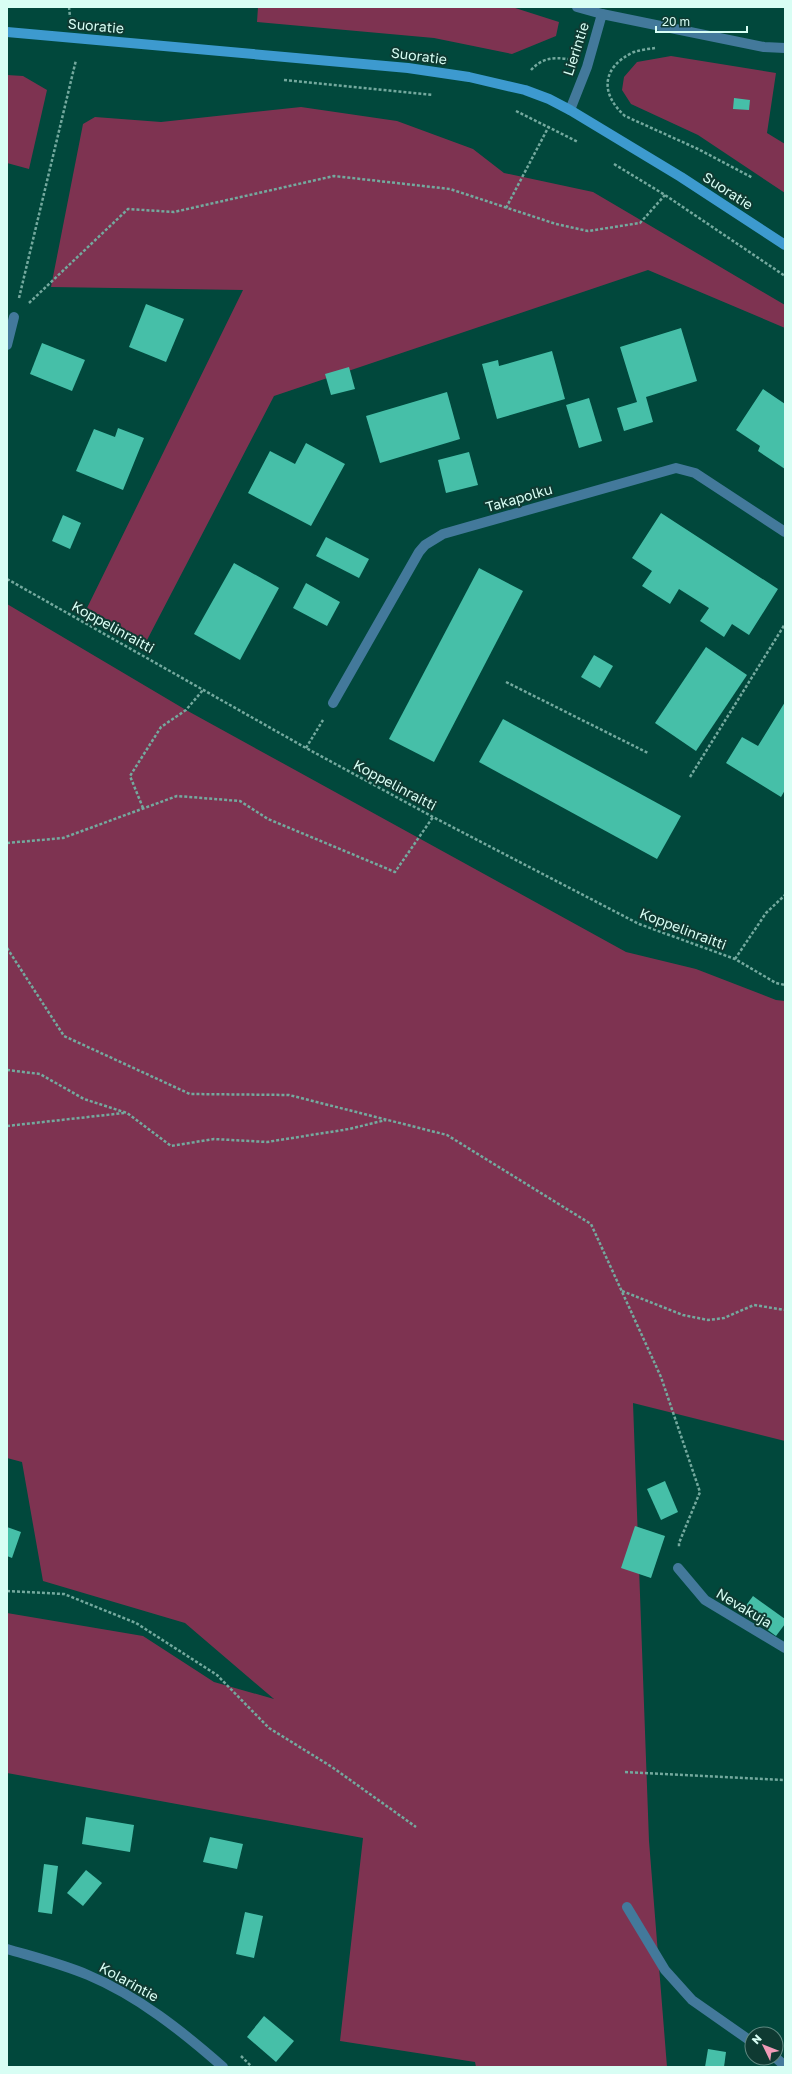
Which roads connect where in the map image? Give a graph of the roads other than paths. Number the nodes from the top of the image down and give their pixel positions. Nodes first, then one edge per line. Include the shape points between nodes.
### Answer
1 (576, 7) edge
2 (602, 14) junction
3 (7, 32) edge
4 (785, 48) edge
5 (570, 110) junction
6 (785, 245) edge
7 (14, 318) road end
8 (7, 345) edge
9 (785, 532) edge
10 (333, 703) road end
11 (678, 1568) road end
12 (785, 1648) edge
13 (627, 1907) dead end
14 (7, 1949) edge
15 (744, 2036) edge
16 (223, 2067) edge

1 - 2 street
2 - 4 street, Lierintie
2 - 5 street, Lierintie via 587,67
3 - 5 street, Suoratie via 408,68 469,77 525,90
5 - 6 street, Suoratie via 681,177
7 - 8 street
9 - 10 street, Takapolku via 695,472 676,468 443,534 419,552
11 - 12 street, Nevakuja via 705,1600
13 - 15 street via 665,1970 692,2000
14 - 16 street, Kolarintie via 88,1975 126,1994 180,2031

